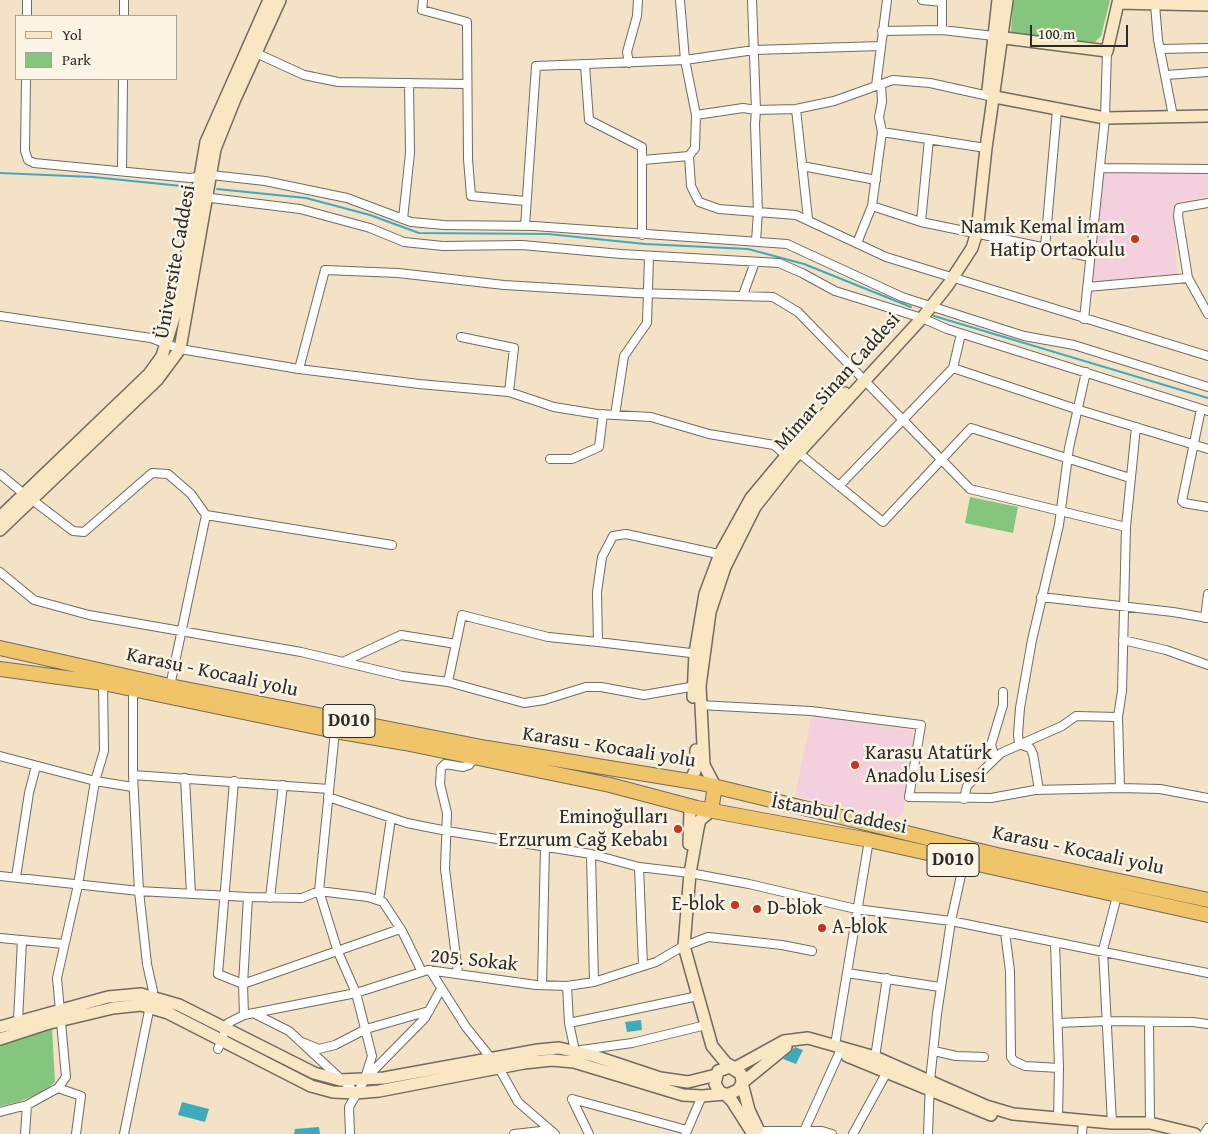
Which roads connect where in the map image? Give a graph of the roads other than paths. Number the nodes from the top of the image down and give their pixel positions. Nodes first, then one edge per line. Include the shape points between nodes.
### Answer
1 (27, 0) edge
2 (124, 0) edge
3 (269, 0) edge
4 (280, 0) edge
5 (423, 0) edge
6 (638, 0) edge
7 (680, 0) edge
8 (752, 0) edge
9 (887, 0) edge
10 (922, 0) edge
11 (998, 0) edge
12 (1007, 0) edge
13 (942, 1) edge
14 (1118, 1) edge
15 (1155, 5) junction
16 (1208, 5) edge
17 (27, 15) edge
18 (124, 15) edge
19 (942, 30) junction
20 (882, 31) junction
21 (998, 37) junction
22 (880, 46) junction
23 (1208, 48) edge
24 (1160, 49) junction
25 (754, 50) junction
26 (1107, 51) junction
27 (256, 53) junction
28 (686, 60) junction
29 (629, 63) junction
30 (585, 65) junction
31 (1208, 72) edge
32 (1166, 75) junction
33 (26, 80) edge
34 (123, 80) edge
35 (409, 84) junction
36 (467, 84) junction
37 (878, 85) junction
38 (991, 96) junction
39 (796, 109) junction
40 (756, 110) junction
41 (1057, 110) junction
42 (696, 114) junction
43 (1173, 116) junction
44 (1208, 116) edge
45 (1105, 118) junction
46 (882, 132) junction
47 (930, 139) junction
48 (982, 147) junction
49 (689, 156) junction
50 (643, 160) junction
51 (802, 166) junction
52 (1100, 168) junction
53 (1208, 169) edge
54 (122, 171) junction
55 (206, 176) junction
56 (876, 180) junction
57 (203, 197) junction
58 (526, 200) junction
59 (1208, 202) edge
60 (872, 206) junction
61 (758, 212) junction
62 (403, 219) junction
63 (808, 219) junction
64 (921, 222) junction
65 (525, 226) junction
66 (973, 232) junction
67 (642, 235) junction
68 (756, 241) junction
69 (857, 243) junction
70 (1045, 247) junction
71 (649, 256) junction
72 (1090, 257) junction
73 (755, 262) junction
74 (950, 278) junction
75 (1188, 278) junction
76 (1087, 287) junction
77 (650, 293) junction
78 (742, 295) junction
79 (928, 304) junction
80 (1208, 314) edge
81 (0, 316) edge
82 (918, 317) junction
83 (1084, 319) junction
84 (961, 334) junction
85 (461, 337) dead end
86 (166, 344) junction
87 (180, 349) junction
88 (1208, 356) edge
89 (953, 368) junction
90 (299, 369) junction
91 (1086, 372) junction
92 (864, 378) junction
93 (1208, 386) edge
94 (509, 392) junction
95 (1076, 409) junction
96 (1205, 410) edge
97 (603, 414) junction
98 (616, 415) junction
99 (904, 420) junction
100 (1136, 427) junction
101 (1193, 443) junction
102 (1208, 448) edge
103 (793, 456) junction
104 (550, 459) dead end
105 (942, 459) junction
106 (1067, 459) junction
107 (0, 474) edge
108 (1130, 478) junction
109 (839, 486) junction
110 (28, 496) junction
111 (1208, 507) edge
112 (1060, 511) junction
113 (206, 515) junction
114 (0, 517) edge
115 (1126, 527) junction
116 (0, 530) edge
117 (392, 545) dead end
118 (725, 556) junction
119 (0, 572) edge
120 (1208, 594) edge
121 (1041, 597) junction
122 (1123, 607) junction
123 (1207, 618) edge
124 (181, 632) junction
125 (1124, 640) junction
126 (598, 642) junction
127 (456, 644) junction
128 (0, 648) edge
129 (699, 654) junction
130 (344, 662) junction
131 (1208, 664) edge
132 (0, 669) edge
133 (448, 682) junction
134 (103, 683) junction
135 (170, 686) junction
136 (697, 686) junction
137 (133, 690) junction
138 (1003, 692) dead end
139 (700, 705) junction
140 (1118, 717) junction
141 (335, 731) junction
142 (1020, 744) junction
143 (0, 756) edge
144 (474, 758) junction
145 (995, 758) junction
146 (36, 766) junction
147 (133, 775) junction
148 (185, 778) junction
149 (95, 781) junction
150 (234, 781) junction
151 (690, 781) junction
152 (283, 785) junction
153 (715, 786) junction
154 (132, 787) junction
155 (1120, 788) junction
156 (1039, 790) junction
157 (329, 793) junction
158 (1208, 798) edge
159 (964, 799) junction
160 (698, 808) junction
161 (391, 818) junction
162 (447, 831) junction
163 (869, 840) junction
164 (545, 846) junction
165 (591, 854) junction
166 (964, 862) junction
167 (639, 867) junction
168 (688, 873) junction
169 (0, 876) edge
170 (16, 877) junction
171 (78, 885) junction
172 (139, 891) junction
173 (319, 891) junction
174 (191, 894) junction
175 (223, 896) junction
176 (1117, 896) junction
177 (248, 898) junction
178 (270, 898) junction
179 (379, 900) junction
180 (1208, 900) edge
181 (856, 909) junction
182 (1208, 914) edge
183 (951, 921) junction
184 (400, 929) junction
185 (1005, 932) junction
186 (0, 938) edge
187 (22, 940) junction
188 (1056, 942) junction
189 (64, 944) junction
190 (682, 947) junction
191 (1103, 950) junction
192 (812, 951) dead end
193 (338, 952) junction
194 (643, 966) junction
195 (426, 971) junction
196 (458, 973) junction
197 (1208, 973) edge
198 (847, 974) junction
199 (887, 978) junction
200 (594, 982) junction
201 (243, 984) junction
202 (542, 984) junction
203 (567, 986) junction
204 (940, 987) junction
205 (442, 989) junction
206 (356, 993) junction
207 (695, 997) junction
208 (152, 1002) junction
209 (430, 1011) junction
210 (255, 1014) junction
211 (244, 1015) junction
212 (59, 1016) junction
213 (1106, 1021) junction
214 (18, 1022) junction
215 (569, 1022) junction
216 (1149, 1022) junction
217 (1058, 1023) junction
218 (1208, 1024) edge
219 (704, 1026) junction
220 (0, 1027) edge
221 (226, 1028) junction
222 (366, 1029) junction
223 (0, 1039) edge
224 (302, 1042) junction
225 (220, 1045) junction
226 (838, 1048) junction
227 (934, 1050) junction
228 (575, 1051) junction
229 (874, 1057) junction
230 (984, 1057) dead end
231 (559, 1060) junction
232 (495, 1063) junction
233 (734, 1068) junction
234 (889, 1068) junction
235 (1060, 1068) junction
236 (715, 1077) junction
237 (340, 1080) junction
238 (364, 1081) junction
239 (742, 1083) junction
240 (930, 1086) junction
241 (58, 1088) junction
242 (356, 1093) junction
243 (725, 1094) junction
244 (702, 1096) junction
245 (27, 1105) junction
246 (0, 1112) edge
247 (1058, 1119) junction
248 (1112, 1123) junction
249 (1150, 1124) junction
250 (1082, 1128) edge
251 (1208, 1128) edge
252 (804, 1131) junction
253 (553, 1132) edge
254 (686, 1132) edge
255 (758, 1133) edge
256 (25, 1134) edge
257 (76, 1134) edge
258 (124, 1134) edge
259 (350, 1134) edge
260 (514, 1134) edge
261 (588, 1134) edge
262 (832, 1134) edge
263 (854, 1134) edge
264 (928, 1134) edge
265 (1169, 1134) edge
266 (1195, 1134) edge
267 (1204, 1134) edge

1 - 17 street
2 - 18 street
3 - 55 main road via 206,142
4 - 27 main road, Üniversite Caddesi
5 - 36 street via 422,10 467,22
6 - 29 street via 627,52
7 - 28 street
8 - 25 street
9 - 20 street
10 - 13 street
11 - 21 main road, Mimar Sinan Caddesi
12 - 21 main road, Mimar Sinan Caddesi
13 - 19 street
14 - 15 main road
14 - 26 main road
15 - 16 main road
15 - 24 street
19 - 20 street
19 - 21 street
20 - 22 street
21 - 26 main road
21 - 38 main road, Mimar Sinan Caddesi
22 - 25 street
22 - 37 street
23 - 24 street
24 - 32 street
25 - 28 street
25 - 40 street
26 - 45 street
27 - 35 street via 304,75 338,82
27 - 55 main road, Üniversite Caddesi via 222,129
28 - 29 street
28 - 42 street
29 - 30 street
30 - 50 street via 590,120 642,147
30 - 58 street via 536,66
31 - 32 street
32 - 43 street
33 - 54 street via 25,151 28,160
34 - 54 street
35 - 36 street
35 - 62 street via 410,153
36 - 58 street via 471,196
37 - 38 street via 893,80 930,83
37 - 39 street via 834,101
37 - 46 street via 882,102 879,117
38 - 41 main road
38 - 48 main road, Mimar Sinan Caddesi
39 - 40 street
39 - 51 street
40 - 42 street via 743,108
40 - 61 street
41 - 45 main road
41 - 70 street
42 - 49 street via 695,148
43 - 44 main road
43 - 45 main road
45 - 52 street
46 - 47 street
46 - 56 street
47 - 48 street
47 - 64 street
48 - 66 main road, Mimar Sinan Caddesi
49 - 50 street
49 - 61 street via 691,186 699,202 719,209
50 - 67 street
51 - 56 street
51 - 63 street
52 - 53 street
52 - 72 street
54 - 55 street via 190,178
55 - 57 main road, Üniversite Caddesi
55 - 62 street via 305,187 347,198
56 - 60 street
57 - 71 street via 300,209 370,228 404,242 443,246 522,245
57 - 86 main road
57 - 87 main road, Üniversite Caddesi
58 - 65 street
59 - 75 street via 1179,208
60 - 64 street
60 - 69 street
61 - 63 street
61 - 68 street
62 - 65 street via 444,225
63 - 69 street
64 - 66 street
65 - 67 street
66 - 70 street
66 - 74 main road, Mimar Sinan Caddesi via 972,248
67 - 68 street
68 - 79 street via 787,244 877,286
69 - 74 street via 886,257
70 - 72 street
71 - 73 street
71 - 77 street
72 - 76 street
73 - 78 street
73 - 82 street via 779,263 835,291
74 - 79 main road, Mimar Sinan Caddesi
74 - 83 street
75 - 76 street
75 - 80 street
76 - 83 street
77 - 78 street
77 - 90 street via 325,270
77 - 98 street via 647,324 624,356
78 - 92 street via 773,296 798,312
79 - 82 main road, Mimar Sinan Caddesi
79 - 93 street via 1024,336 1074,345
81 - 86 street via 151,338
82 - 84 street
82 - 92 main road, Mimar Sinan Caddesi
83 - 88 street
84 - 89 street
84 - 91 street
85 - 94 street via 514,348
86 - 87 street
86 - 110 main road via 149,374
87 - 90 street
87 - 110 main road, Üniversite Caddesi via 157,380
89 - 95 street
89 - 99 street
90 - 94 street
91 - 95 street
91 - 96 street
92 - 99 street
92 - 103 main road, Mimar Sinan Caddesi
94 - 97 street via 554,407
95 - 100 street
95 - 106 street
96 - 101 street
97 - 98 street
97 - 104 street via 599,447 572,459
98 - 103 street via 651,418 709,434 774,445
99 - 105 street
99 - 109 street
100 - 101 street
100 - 108 street
101 - 102 street
101 - 111 street via 1182,501
103 - 109 street
103 - 118 main road, Mimar Sinan Caddesi via 755,507
105 - 106 street via 971,428
105 - 109 street via 883,522
105 - 112 street via 970,489
106 - 108 street
106 - 112 street
107 - 110 street
108 - 115 street
110 - 113 street via 74,530 84,532 152,473 168,474 191,494
110 - 114 main road
110 - 116 main road, Üniversite Caddesi
112 - 115 street
112 - 121 street
113 - 117 street
113 - 124 street
115 - 122 street
118 - 126 street via 626,534 613,536 600,566
118 - 129 main road, Mimar Sinan Caddesi
119 - 124 street via 34,600 89,615
120 - 123 street
121 - 122 street
121 - 142 street via 1020,708
122 - 123 street
122 - 125 street
124 - 130 street
124 - 135 street
125 - 131 street
125 - 140 street
126 - 127 street via 548,637 462,615
126 - 129 street
127 - 130 street via 400,635
127 - 133 street
128 - 135 highway, Karasu - Kocaali yolu / D010
129 - 136 main road, Mimar Sinan Caddesi
130 - 133 street via 402,676
132 - 134 highway, Karasu - Kocaali yolu / D010
133 - 136 street via 524,703 586,687 644,695
134 - 137 highway, Karasu - Kocaali yolu / D010
134 - 149 street via 104,751
135 - 151 highway, Karasu - Kocaali yolu / D010 via 487,748
136 - 139 main road, Mimar Sinan Caddesi
136 - 151 main road, Mimar Sinan Caddesi via 697,761
137 - 141 highway, Karasu - Kocaali yolu / D010
137 - 147 street
138 - 145 street via 1003,705 990,745
139 - 153 main road, Mimar Sinan Caddesi via 704,765
139 - 159 street via 811,712 921,725 909,797
140 - 142 street via 1076,716 1062,726
140 - 155 street
141 - 144 highway, Karasu - Kocaali yolu / D010
141 - 157 street
142 - 145 street
142 - 156 street via 1030,748 1033,754
143 - 146 street
144 - 160 highway, Karasu - Kocaali yolu / D010 via 610,785
144 - 162 street via 469,765 445,764 441,768 440,784 448,813
145 - 159 street via 967,786
146 - 149 street
146 - 170 street
147 - 148 street
147 - 154 street
148 - 150 street
148 - 174 street
149 - 154 street
149 - 171 street
150 - 152 street
150 - 175 street
151 - 153 highway, Karasu - Kocaali yolu / D010
151 - 160 highway
152 - 157 street
152 - 178 street
153 - 160 highway
153 - 180 highway, Karasu - Kocaali yolu / D010 via 997,855
154 - 172 street
155 - 156 street
155 - 158 street via 1160,789
156 - 159 street
157 - 161 street
157 - 173 street
160 - 163 highway, İstanbul Caddesi / D010
160 - 168 main road via 700,820
160 - 168 main road via 690,810
161 - 162 street
161 - 179 street
162 - 164 street
162 - 196 street via 445,869
163 - 166 highway, İstanbul Caddesi / D010
163 - 181 street
164 - 165 street
164 - 202 street
165 - 167 street
165 - 200 street
166 - 176 highway, İstanbul Caddesi / D010
166 - 183 street
167 - 168 street
167 - 194 street
168 - 181 street via 812,897
168 - 190 main road
169 - 170 street
170 - 171 street
171 - 172 street
171 - 189 street
172 - 174 street
172 - 208 street
173 - 178 street via 302,898
173 - 179 street
173 - 193 street
174 - 175 street
175 - 177 street
175 - 201 street via 218,974
176 - 182 highway, İstanbul Caddesi / D010
176 - 191 street
177 - 178 street
177 - 201 street
179 - 184 street
181 - 183 street
181 - 198 street
183 - 185 street
183 - 204 street
184 - 193 street
184 - 195 street
185 - 188 street
185 - 235 street via 1010,971 1011,1057 1025,1066
186 - 187 street
187 - 189 street
187 - 214 street
188 - 191 street
188 - 217 street
189 - 212 street via 57,978
190 - 192 street, 205. Sokak via 708,937 736,938
190 - 194 street, 205. Sokak
190 - 207 main road
191 - 197 street
191 - 213 street
193 - 201 street
193 - 206 street
194 - 200 street, 205. Sokak
195 - 196 street, 205. Sokak
195 - 205 street
195 - 206 street, 205. Sokak
196 - 202 street, 205. Sokak
198 - 199 street
198 - 226 street
199 - 204 street
199 - 229 street
200 - 203 street, 205. Sokak
201 - 211 street
202 - 203 street, 205. Sokak
203 - 215 street
204 - 227 street
205 - 209 street
205 - 232 street via 466,1027
206 - 210 street, 205. Sokak
206 - 222 street
207 - 215 street
207 - 219 main road
208 - 212 main road via 141,994 108,997
208 - 221 main road via 179,1005
208 - 225 main road
208 - 258 street
209 - 222 street
209 - 238 street
210 - 211 street, 205. Sokak
210 - 224 street via 289,1031
211 - 221 street via 228,1023
212 - 214 main road
212 - 223 main road
212 - 241 street via 66,1077
213 - 216 street
213 - 217 street
213 - 248 street
214 - 220 main road
215 - 228 street
216 - 218 street
216 - 249 street
217 - 235 street
219 - 228 street via 632,1043
219 - 233 main road via 717,1053
219 - 236 main road
221 - 225 street
221 - 237 main road via 314,1073
222 - 224 street via 335,1045 319,1049
222 - 238 street via 372,1056
224 - 237 street
225 - 242 main road via 311,1086 333,1092
226 - 229 main road
226 - 233 main road via 808,1038 784,1041
226 - 234 main road
226 - 239 main road via 803,1043 790,1045
226 - 252 street
227 - 230 street via 956,1056
227 - 240 street
228 - 231 street
228 - 232 main road via 560,1048 538,1050
228 - 236 main road via 660,1078 688,1082
229 - 234 main road
231 - 232 main road
231 - 244 main road via 683,1095
232 - 238 main road
232 - 242 main road via 378,1092
232 - 253 street via 518,1102
233 - 236 main road via 722,1068
233 - 239 main road via 741,1074
234 - 240 main road
234 - 263 street
235 - 247 street
236 - 243 main road via 717,1088
237 - 238 main road
237 - 242 street
238 - 242 street
239 - 243 main road via 734,1093
239 - 255 main road
240 - 247 main road via 1013,1114
240 - 250 main road via 980,1112 1011,1120
240 - 264 street
241 - 245 street
241 - 257 street via 81,1096
242 - 259 street via 349,1107
243 - 244 main road
243 - 255 main road
244 - 254 street
245 - 246 street
245 - 256 street
247 - 250 main road
248 - 249 main road
248 - 250 main road
249 - 266 main road
250 - 265 main road via 1148,1129
251 - 267 street
252 - 255 street
252 - 262 street
253 - 260 street
254 - 261 street via 572,1099

